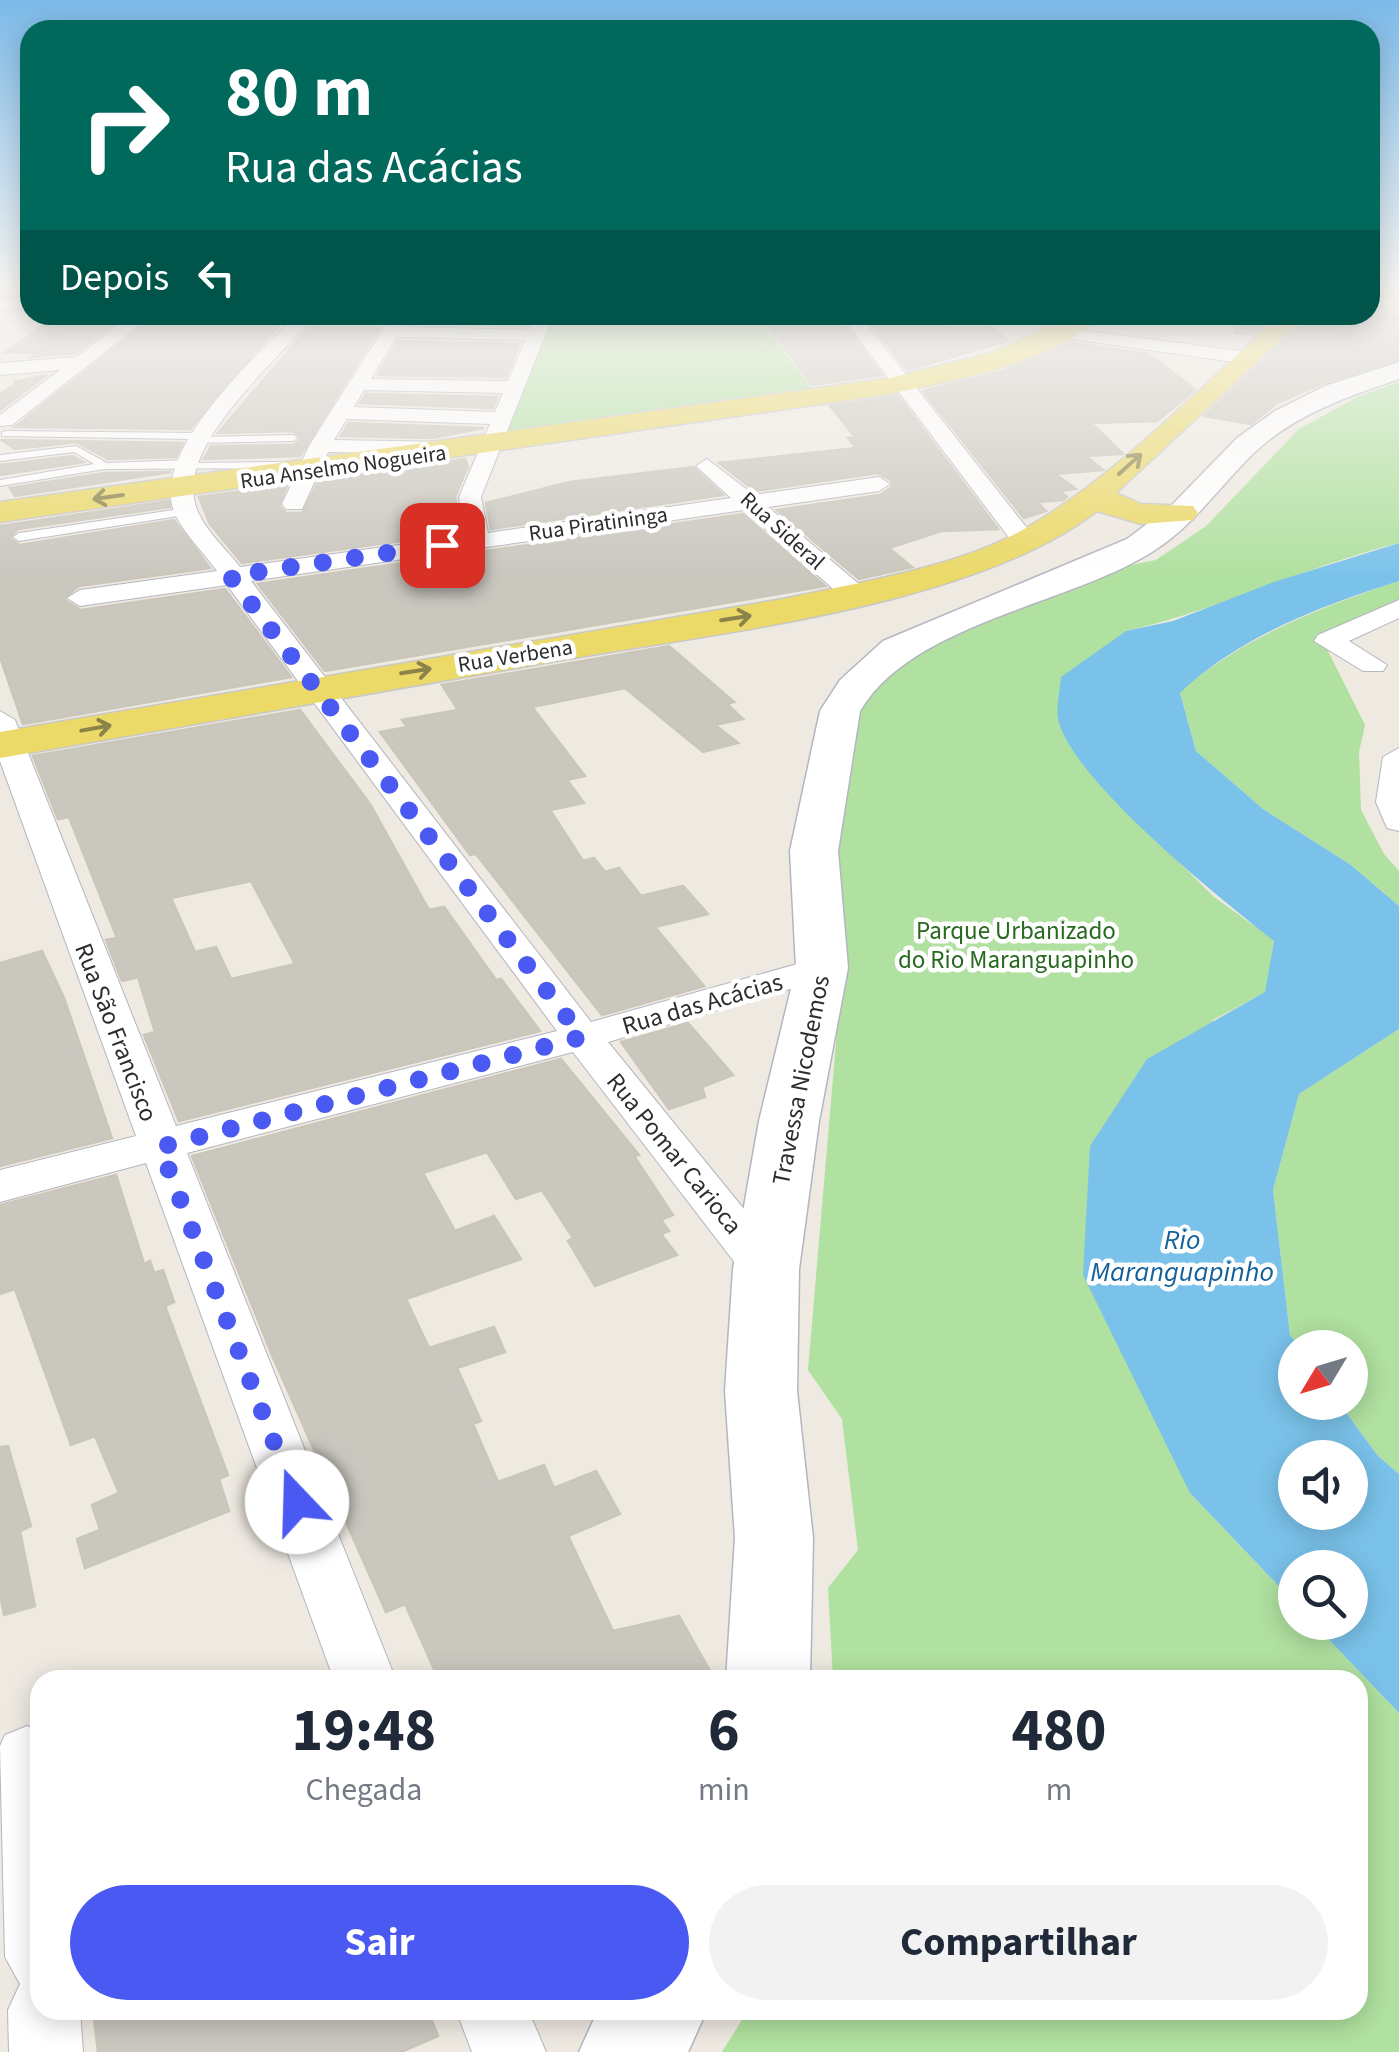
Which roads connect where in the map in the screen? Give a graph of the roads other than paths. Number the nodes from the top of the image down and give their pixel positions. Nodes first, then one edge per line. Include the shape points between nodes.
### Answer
1 (356, 384) edge
2 (57, 385) edge
3 (252, 385) edge
4 (396, 385) edge
5 (882, 385) edge
6 (902, 385) edge
7 (1218, 385) edge
8 (1360, 385) edge
9 (512, 387) joint
10 (339, 414) junction
11 (500, 418) junction
12 (4, 430) edge
13 (293, 438) dead end
14 (478, 447) junction
15 (4, 457) edge
16 (313, 461) junction
17 (105, 466) junction
18 (707, 466) dead end
19 (189, 468) junction
20 (0, 483) edge
21 (879, 484) dead end
22 (1100, 491) junction
23 (753, 502) junction
24 (294, 504) dead end
25 (1182, 513) junction
26 (10, 524) edge
27 (478, 540) junction
28 (1025, 542) junction
29 (230, 576) junction
30 (857, 596) junction
31 (80, 598) dead end
32 (1399, 608) edge
33 (1373, 666) dead end
34 (320, 688) junction
35 (2, 736) edge
36 (1399, 757) edge
37 (1399, 821) edge
38 (822, 968) junction
39 (582, 1037) junction
40 (160, 1147) junction
41 (0, 1186) edge
42 (766, 1268) junction
43 (361, 1670) edge
44 (768, 1670) edge
45 (26, 1757) dead end
46 (30, 1814) edge
47 (44, 2020) edge
48 (496, 2020) edge
49 (651, 2020) edge
50 (46, 2052) edge
51 (508, 2052) edge
52 (629, 2052) edge

1 - 10 street
2 - 12 street
3 - 19 street
4 - 9 street
5 - 14 main road, Rua Anselmo Nogueira
6 - 28 street
22 -> 7 main road, Rua Verbena
8 - 25 main road, Travessa Nicodemos via 1304,406 1247,444
9 - 11 street
10 - 11 street
10 - 16 street
11 - 14 street
12 - 15 lane
12 - 19 lane
13 - 19 lane
14 - 16 main road, Rua Anselmo Nogueira
14 - 27 street via 470,497
15 - 17 lane via 76,449
16 - 19 main road, Rua Anselmo Nogueira
16 - 24 street
17 - 19 lane
17 - 20 lane
18 - 23 street, Rua Sideral
19 - 26 main road, Rua Anselmo Nogueira
19 - 29 street, Rua Pomar Carioca
21 - 23 street, Rua Piratininga
22 - 25 main road via 1102,501 1126,512
22 - 28 main road, Rua Verbena
23 - 27 street, Rua Piratininga
23 - 30 street, Rua Sideral
25 - 38 main road, Travessa Nicodemos via 1139,546 920,636 854,688 833,728 814,850
27 - 29 street, Rua Piratininga
28 - 30 main road, Rua Verbena
29 - 31 street, Rua Piratininga
29 - 34 street, Rua Pomar Carioca
34 -> 30 main road, Rua Verbena
32 - 33 street via 1328,641
35 -> 34 main road, Rua Verbena
34 - 39 street, Rua Pomar Carioca
35 - 40 street, Rua São Francisco
36 - 37 street via 1392,802
38 - 39 street, Rua das Acácias
38 - 42 main road, Travessa Nicodemos
39 - 40 street, Rua das Acácias
39 - 42 street, Rua Pomar Carioca
40 - 41 street, Rua das Acácias
40 - 43 street, Rua São Francisco
42 - 44 main road, Travessa Nicodemos via 761,1391 774,1538
45 - 46 street
47 - 50 street
48 - 51 street
49 - 52 main road

